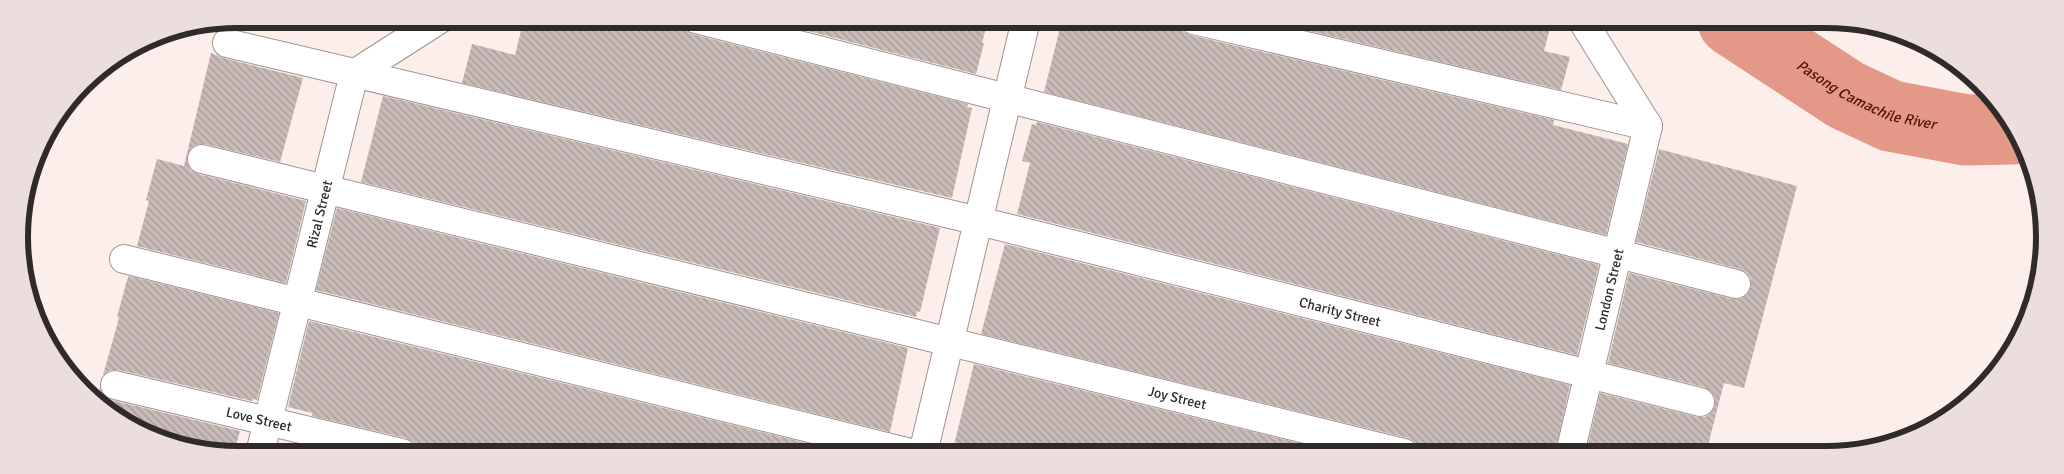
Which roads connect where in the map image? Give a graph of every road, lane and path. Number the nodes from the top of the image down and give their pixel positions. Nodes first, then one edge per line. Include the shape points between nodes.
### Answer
1 (426, 28) edge
2 (731, 28) edge
3 (1024, 28) edge
4 (1228, 28) edge
5 (1587, 28) edge
6 (227, 43) dead end
7 (354, 74) junction
8 (1009, 99) junction
9 (1648, 126) junction
10 (202, 158) dead end
11 (325, 190) junction
12 (979, 221) junction
13 (1618, 255) junction
14 (124, 258) dead end
15 (1736, 284) dead end
16 (298, 302) junction
17 (949, 343) junction
18 (1589, 374) junction
19 (115, 385) dead end
20 (1700, 402) dead end
21 (268, 421) junction
22 (262, 446) edge
23 (373, 446) edge
24 (883, 446) edge
25 (925, 446) edge
26 (1375, 446) edge
27 (1572, 446) edge

1 - 7 street
2 - 8 street
3 - 8 street
4 - 9 street
5 - 9 street
6 - 7 street, Charity Street
7 - 11 street, Rizal Street
7 - 12 street, Charity Street
8 - 12 street
8 - 13 street
9 - 13 street, London Street
10 - 11 street, Joy Street
11 - 16 street, Rizal Street
11 - 17 street, Joy Street
12 - 17 street
12 - 18 street, Charity Street
13 - 15 street
13 - 18 street, London Street
14 - 16 street
16 - 21 street, Rizal Street
16 - 24 street
17 - 25 street
17 - 26 street, Joy Street
18 - 20 street, Charity Street
18 - 27 street, London Street
19 - 21 street, Love Street
21 - 22 street, Rizal Street
21 - 23 street, Love Street

